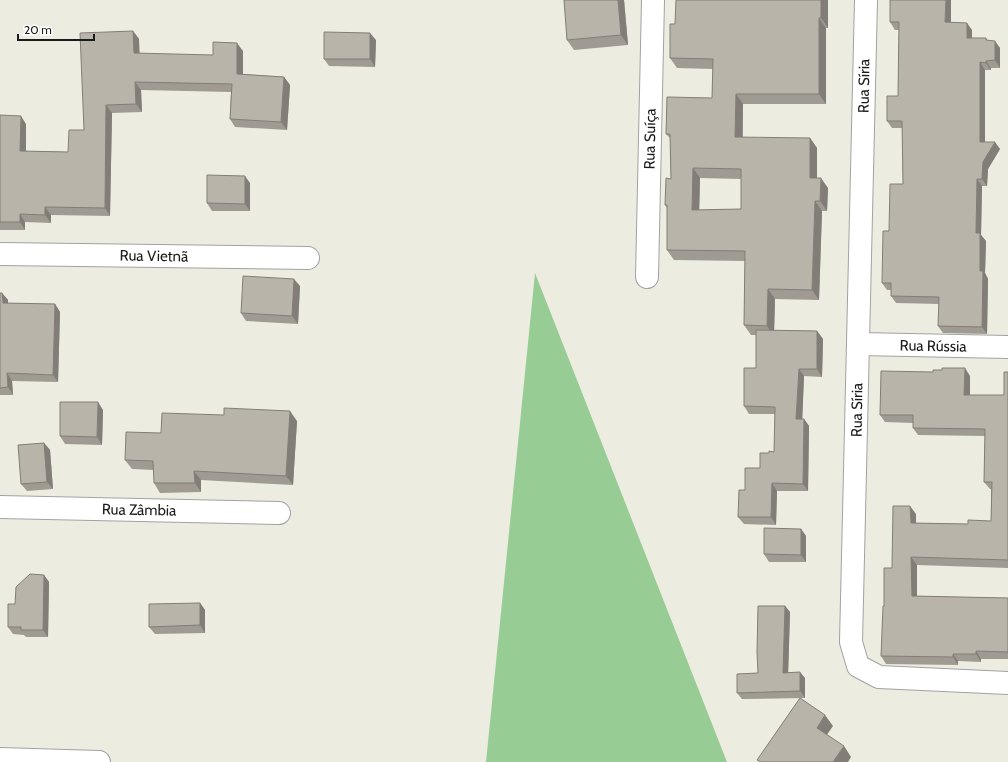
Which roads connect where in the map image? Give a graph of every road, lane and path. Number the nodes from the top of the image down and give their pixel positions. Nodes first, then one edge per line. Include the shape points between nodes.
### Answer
1 (653, 0) edge
2 (866, 0) edge
3 (0, 254) edge
4 (308, 258) dead end
5 (647, 277) dead end
6 (859, 344) junction
7 (1008, 347) edge
8 (0, 507) edge
9 (279, 513) dead end
10 (1008, 683) edge
11 (0, 759) edge
12 (99, 762) edge

1 - 5 street, Rua Suíça
2 - 6 street, Rua Síria
3 - 4 street, Rua Vietnã
6 - 7 street, Rua Rússia
6 - 10 street, Rua Síria via 851,642 858,666 879,677
8 - 9 street, Rua Zâmbia
11 - 12 street

